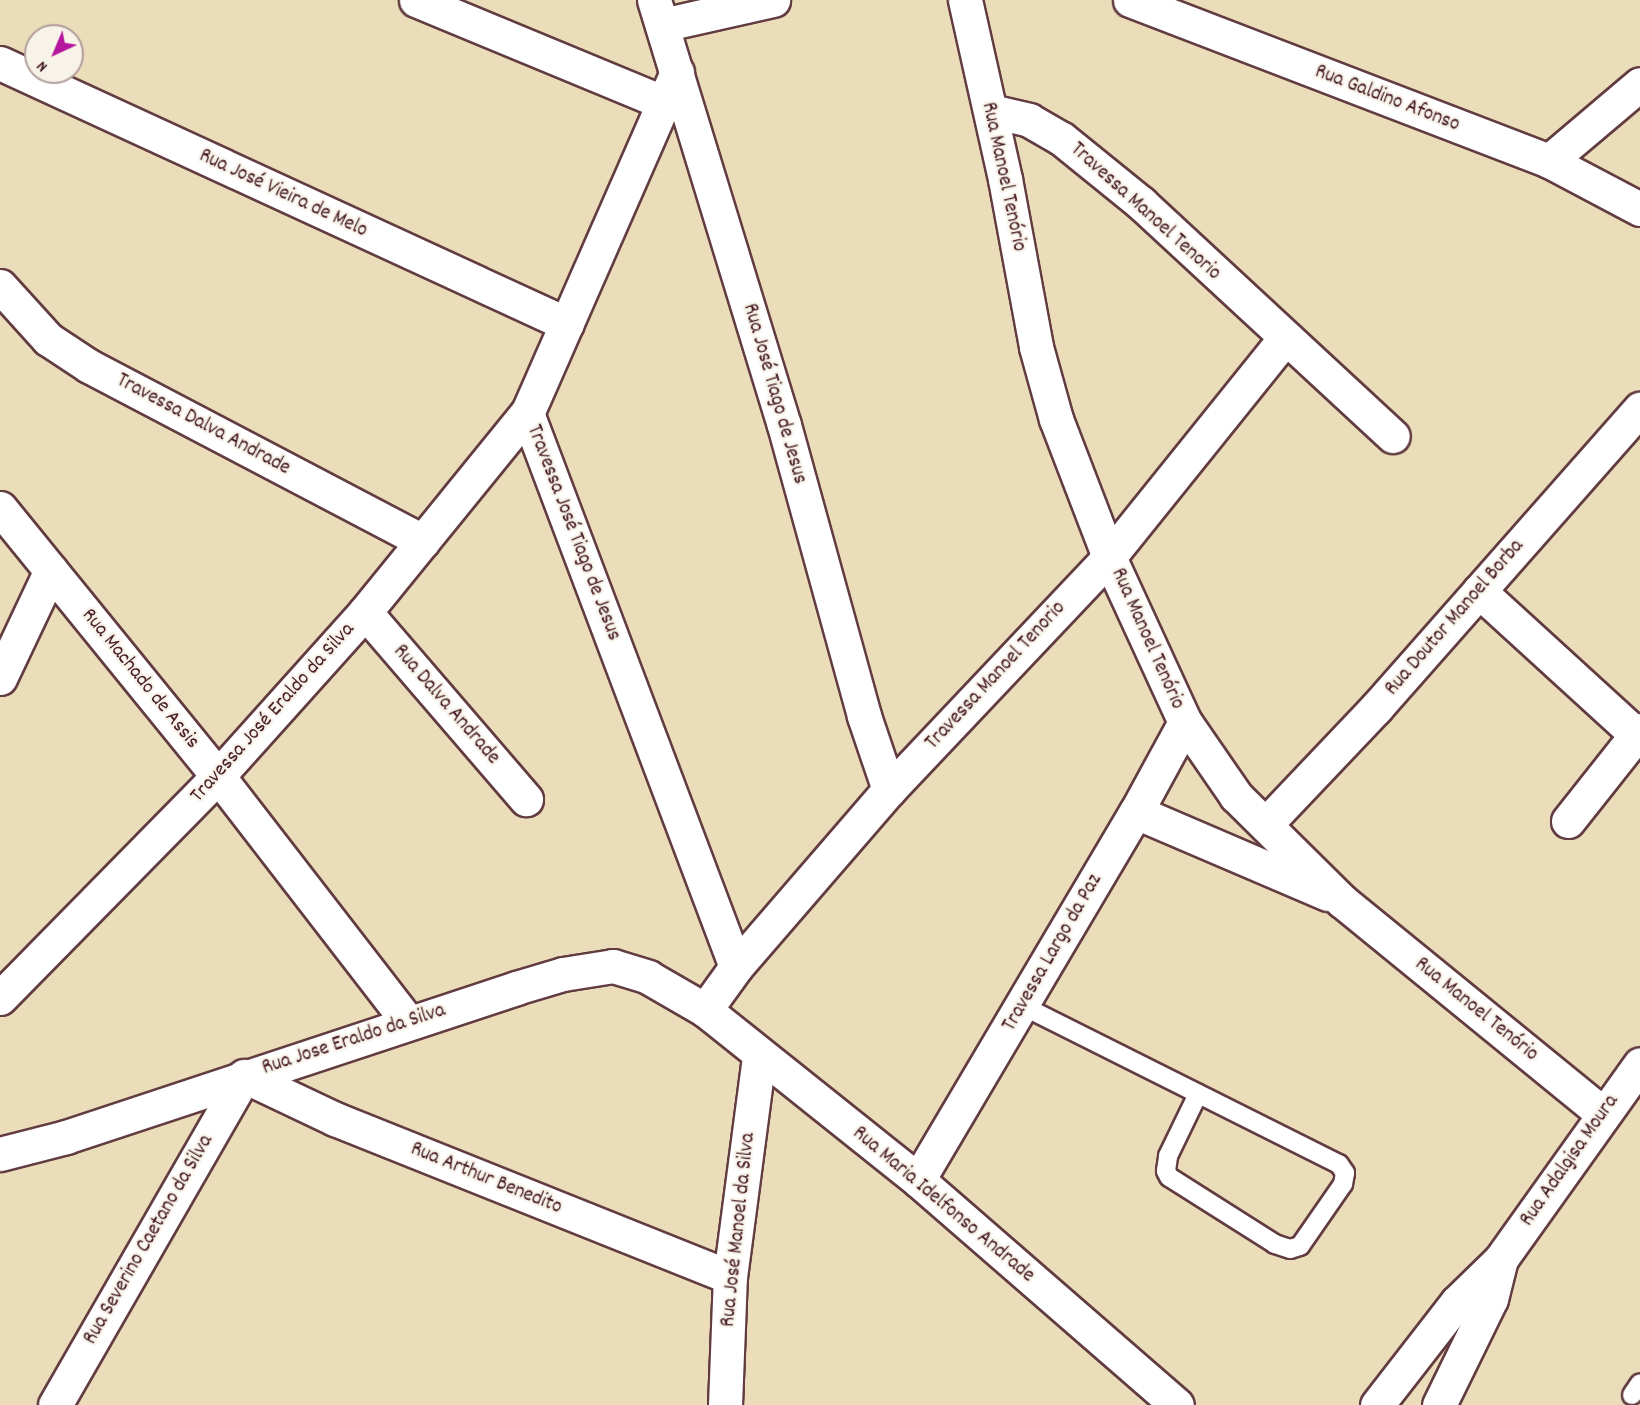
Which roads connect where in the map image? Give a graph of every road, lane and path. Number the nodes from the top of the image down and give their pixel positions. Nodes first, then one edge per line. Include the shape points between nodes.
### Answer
1 (416, 0) edge
2 (773, 0) edge
3 (965, 0) edge
4 (1130, 0) edge
5 (658, 13) edge
6 (0, 63) edge
7 (677, 72) junction
8 (1640, 84) edge
9 (665, 104) junction
10 (991, 111) junction
11 (1549, 161) junction
12 (1640, 209) edge
13 (0, 286) edge
14 (567, 324) junction
15 (1284, 339) junction
16 (1640, 409) edge
17 (528, 413) junction
18 (1393, 436) dead end
19 (0, 508) edge
20 (423, 542) junction
21 (1109, 557) junction
22 (51, 570) junction
23 (1479, 591) junction
24 (365, 612) junction
25 (0, 678) edge
26 (1185, 722) junction
27 (1639, 734) edge
28 (218, 776) junction
29 (889, 790) junction
30 (526, 799) dead end
31 (1136, 812) junction
32 (1568, 821) dead end
33 (1266, 824) junction
34 (1342, 901) junction
35 (736, 967) junction
36 (0, 998) edge
37 (1023, 1006) junction
38 (705, 1010) junction
39 (409, 1023) junction
40 (759, 1056) junction
41 (1640, 1065) edge
42 (244, 1076) junction
43 (1198, 1094) junction
44 (1602, 1113) junction
45 (0, 1154) edge
46 (918, 1180) junction
47 (1501, 1259) junction
48 (730, 1277) junction
49 (55, 1405) edge
50 (725, 1405) edge
51 (1177, 1405) edge
52 (1377, 1405) edge
53 (1439, 1405) edge

1 - 9 street
2 - 5 street
3 - 10 street, Rua Manoel Tenório
4 - 11 street, Rua Galdino Afonso
5 - 7 street, Rua José Tiago de Jesus
6 - 14 street, Rua José Vieira de Melo
7 - 9 street, Travessa José Tiago de Jesus
7 - 29 street, Rua José Tiago de Jesus via 784,425 864,716
8 - 11 street
9 - 14 street, Travessa José Tiago de Jesus
10 - 15 street, Travessa Manoel Tenorio via 1029,120 1062,139 1141,203
10 - 21 street, Rua Manoel Tenório via 1036,347 1056,419
11 - 12 street, Rua Galdino Afonso
13 - 20 street, Travessa Dalva Andrade via 48,339 89,366
14 - 17 street, Travessa José Tiago de Jesus
15 - 18 street, Travessa Manoel Tenorio
15 - 21 street, Travessa Manoel Tenorio
16 - 23 street, Rua Doutor Manoel Borba
17 - 20 street, Travessa José Eraldo da Silva
17 - 35 street, Travessa José Tiago de Jesus
19 - 22 street, Rua Machado de Assis
20 - 24 street, Travessa José Eraldo da Silva
21 - 26 street, Rua Manoel Tenório
21 - 29 street, Travessa Manoel Tenorio
22 - 25 street
22 - 28 street, Rua Machado de Assis
23 - 27 street
23 - 33 street, Rua Doutor Manoel Borba
24 - 28 street, Travessa José Eraldo da Silva
24 - 30 street, Rua Dalva Andrade
26 - 31 street, Travessa Largo da Paz
26 - 33 street, Rua Manoel Tenório via 1236,796
27 - 32 street
28 - 36 street, Travessa José Eraldo da Silva
28 - 39 street, Rua Machado de Assis
29 - 35 street, Travessa Manoel Tenorio
31 - 34 street
31 - 37 street, Travessa Largo da Paz
33 - 34 street, Rua Manoel Tenório
34 - 44 street, Rua Manoel Tenório
35 - 38 street, Travessa Manoel Tenorio
37 - 43 lane
37 - 46 street, Travessa Largo da Paz
38 - 39 street, Rua Jose Eraldo da Silva via 648,977 613,966 563,974
38 - 40 street, Rua Maria Idelfonso Andrade
39 - 42 street, Rua Jose Eraldo da Silva
40 - 46 street, Rua Maria Idelfonso Andrade
40 - 48 street, Rua José Manoel da Silva
41 - 44 street, Rua Adalgisa Moura
42 - 45 street, Rua Jose Eraldo da Silva via 66,1137
42 - 48 street, Rua Arthur Benedito via 336,1119
42 - 49 street, Rua Severino Caetano da Silva
43 - 43 lane via 1331,1158 1344,1170 1343,1184 1300,1246 1290,1249 1275,1244 1169,1177 1168,1155
44 - 47 street, Rua Adalgisa Moura
46 - 51 street, Rua Maria Idelfonso Andrade
47 - 52 street via 1457,1302
47 - 53 street via 1491,1299
48 - 50 street, Rua José Manoel da Silva

